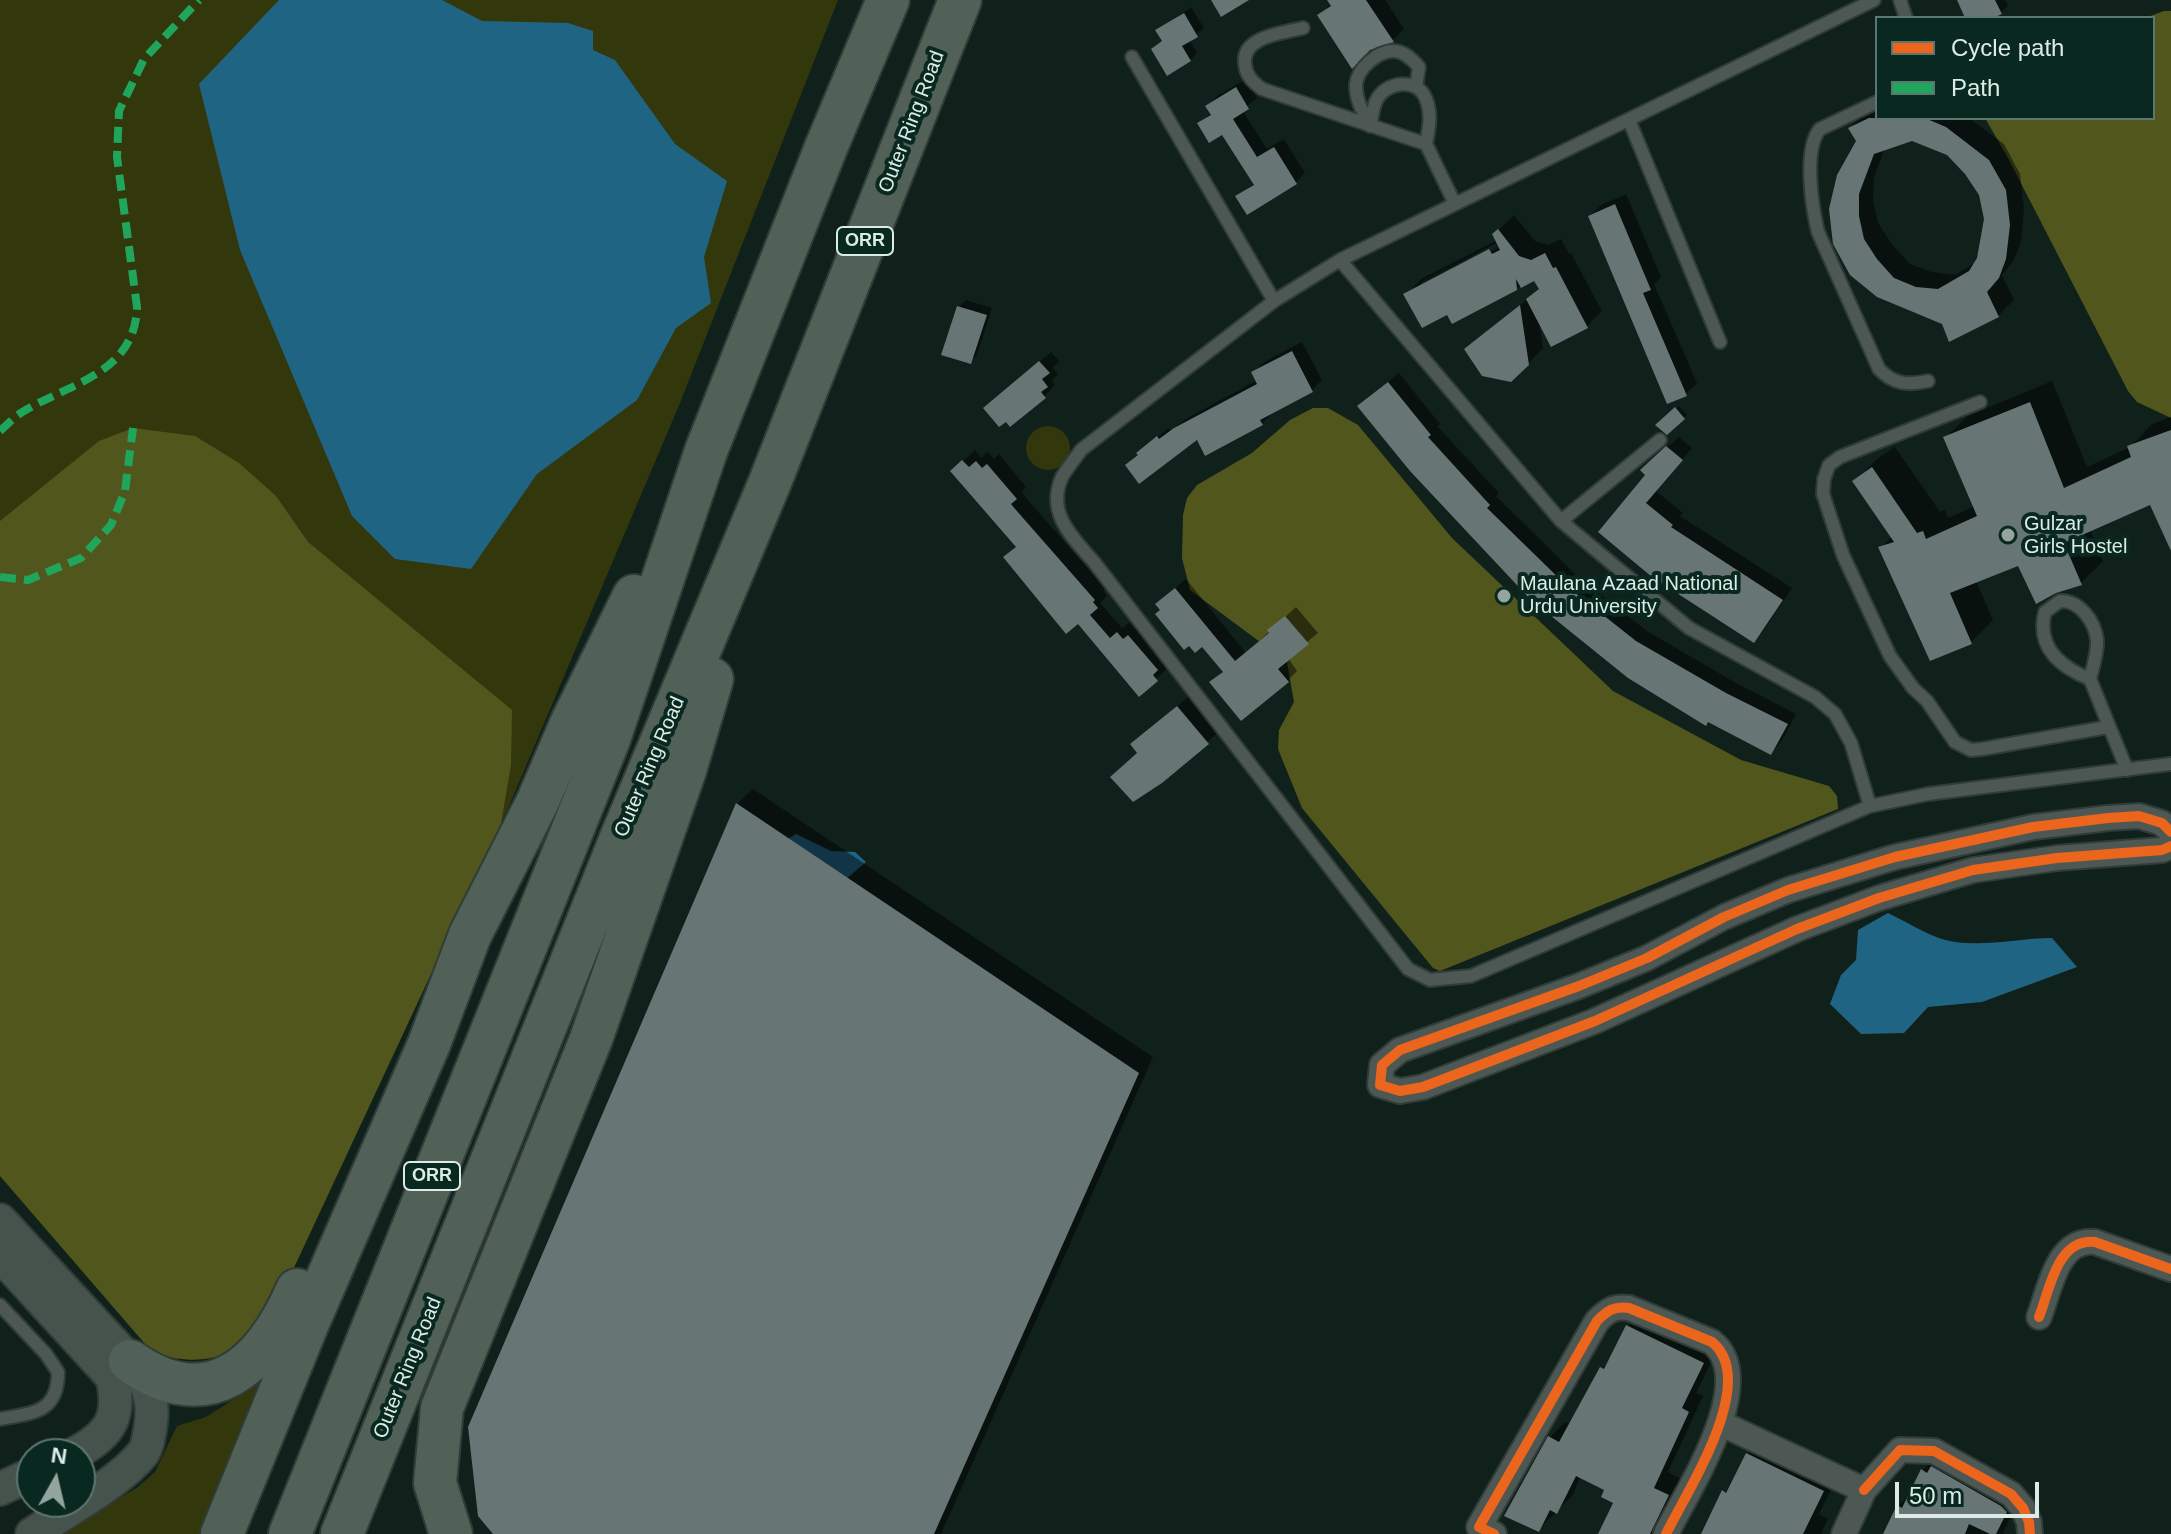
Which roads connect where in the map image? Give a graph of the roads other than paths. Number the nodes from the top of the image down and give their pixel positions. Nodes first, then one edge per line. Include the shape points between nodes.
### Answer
1 (888, 0) edge
2 (960, 0) edge
3 (1874, 0) edge
4 (1303, 28) dead end
5 (1132, 57) dead end
6 (1416, 87) junction
7 (1875, 103) edge
8 (1629, 120) junction
9 (1370, 126) junction
10 (1426, 144) junction
11 (1455, 204) junction
12 (1340, 260) junction
13 (1274, 301) junction
14 (1720, 342) dead end
15 (1928, 381) dead end
16 (1980, 402) dead end
17 (1660, 440) dead end
18 (706, 451) junction
19 (1561, 521) junction
20 (2090, 679) junction
21 (2108, 727) junction
22 (2171, 764) edge
23 (2127, 770) junction
24 (1870, 806) junction
25 (2171, 832) edge
26 (638, 844) junction
27 (2171, 846) edge
28 (470, 935) junction
29 (0, 1220) edge
30 (0, 1255) edge
31 (2171, 1269) edge
32 (0, 1305) edge
33 (2039, 1317) dead end
34 (124, 1379) junction
35 (0, 1419) edge
36 (1722, 1424) junction
37 (96, 1439) edge
38 (1864, 1490) junction
39 (32, 1534) edge
40 (222, 1534) edge
41 (290, 1534) edge
42 (342, 1534) edge
43 (451, 1534) edge
44 (1494, 1534) edge
45 (1666, 1534) edge
46 (1844, 1534) edge
47 (2030, 1534) edge

1 - 18 highway, ORR
2 - 26 highway, Outer Ring Road / ORR via 770,482
3 - 8 lane
4 - 9 lane via 1249,46 1244,56 1250,80 1262,89
5 - 13 lane
6 - 9 lane via 1402,83 1387,88 1376,100
6 - 9 lane via 1419,67 1402,53 1383,54 1361,69 1356,94
6 - 10 lane via 1426,97 1429,111
7 - 15 lane via 1814,136 1814,215 1879,369 1899,383
8 - 11 lane
8 - 14 lane
9 - 10 lane
10 - 11 lane
11 - 12 lane
12 - 13 lane
12 - 19 lane
13 - 24 lane via 1081,450 1062,478 1057,511 1069,534 1408,969 1430,980 1471,976
16 - 21 lane via 1829,465 1823,494 1843,555 1898,668 1962,747 1982,749
17 - 19 lane
18 - 28 highway, ORR
18 - 41 highway, ORR via 609,739
19 - 24 lane via 1689,628 1815,697 1835,714 1851,743
20 - 20 lane via 2097,639 2085,613 2073,602 2060,601 2045,612 2045,645 2053,657
20 - 21 lane
21 - 23 lane
22 - 23 lane
23 - 24 lane
25 - 27 street via 2162,823 2139,816 2033,827 1895,857 1788,890 1634,964 1400,1050 1382,1065 1380,1085 1400,1091 1423,1087 1595,1021 1797,929 1879,898 1973,870
26 - 42 highway, Outer Ring Road / ORR
26 - 43 highway, ORR via 591,1039 442,1408 435,1483
28 - 34 highway, ORR via 422,998 288,1310 259,1354 241,1369 192,1386 148,1374
28 - 40 highway, ORR
29 - 34 main road
30 - 34 main road via 112,1377
31 - 33 street via 2083,1241 2063,1256
32 - 35 lane via 58,1372 55,1393 40,1411
34 - 37 main road via 115,1418
34 - 39 main road via 143,1378 151,1395 146,1451 97,1492
36 - 38 street
36 - 44 street via 1728,1363 1721,1350 1629,1308 1608,1310 1479,1527
36 - 45 street
38 - 46 street
38 - 47 street via 1900,1450 1934,1451 2011,1494 2029,1522

